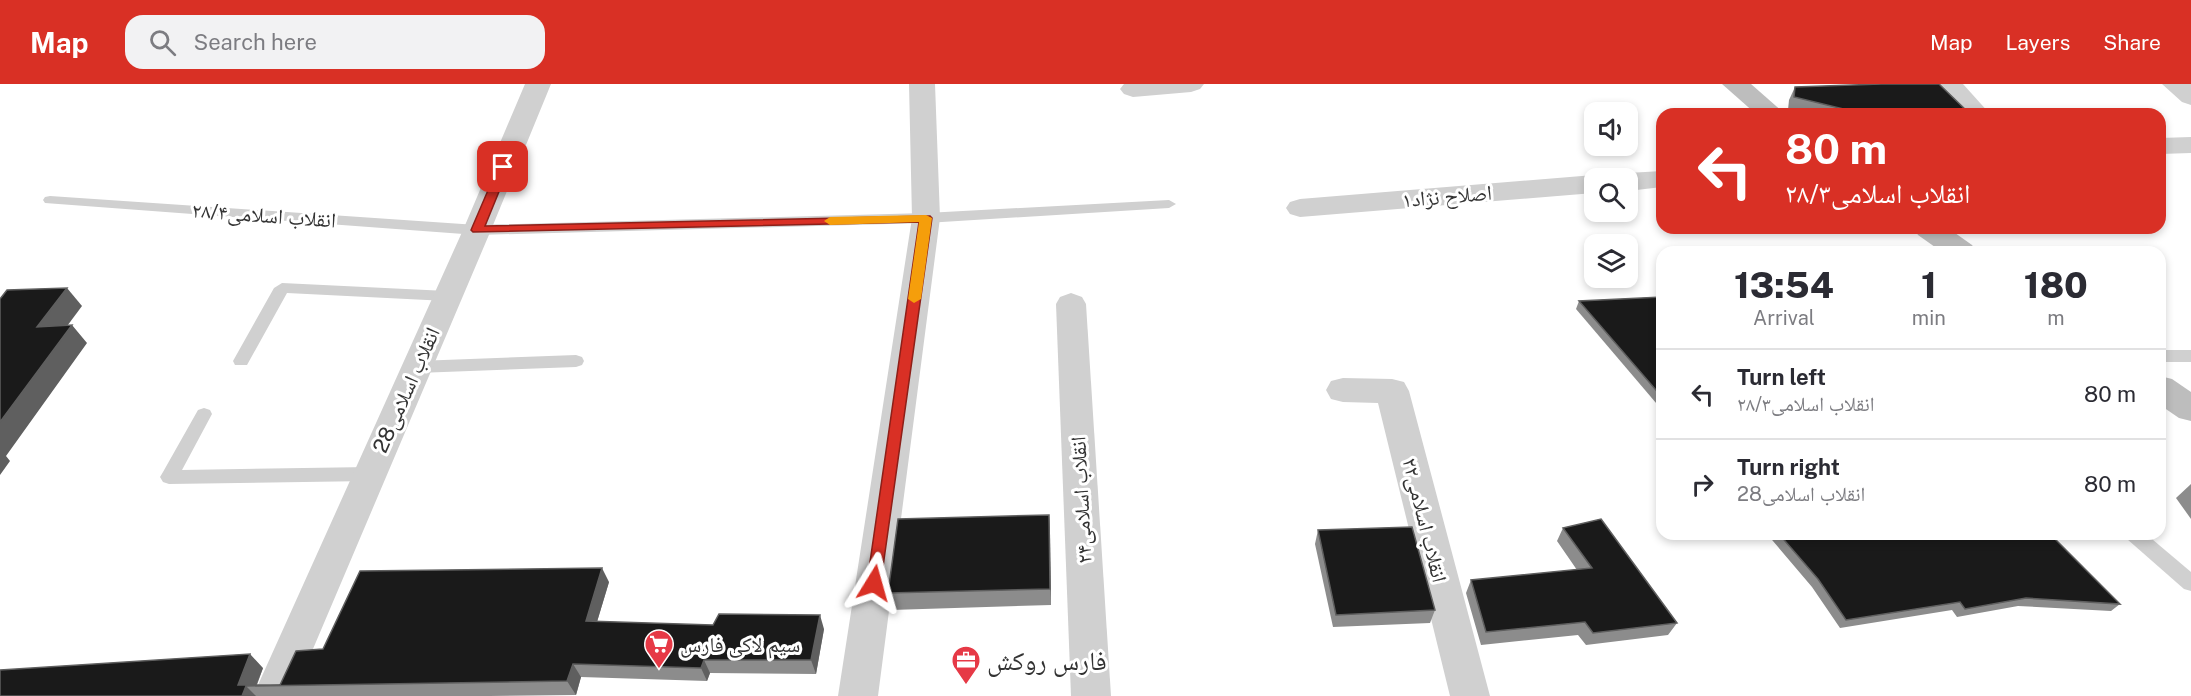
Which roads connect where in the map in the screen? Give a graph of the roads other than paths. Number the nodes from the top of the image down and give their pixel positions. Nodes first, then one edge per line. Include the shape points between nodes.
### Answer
1 (538, 84) edge
2 (922, 84) edge
3 (1191, 84) edge
4 (1734, 84) edge
5 (1948, 84) edge
6 (2175, 84) edge
7 (1133, 89) dead end
8 (2191, 97) edge
9 (1764, 108) edge
10 (1971, 108) edge
11 (2191, 145) edge
12 (2166, 146) edge
13 (1656, 180) edge
14 (1638, 181) edge
15 (1584, 185) edge
16 (50, 200) dead end
17 (1169, 204) dead end
18 (1300, 208) dead end
19 (926, 218) junction
20 (477, 230) junction
21 (1936, 234) edge
22 (1954, 246) edge
23 (447, 296) junction
24 (1071, 304) dead end
25 (2166, 356) edge
26 (2191, 356) edge
27 (241, 361) dead end
28 (576, 362) dead end
29 (417, 367) junction
30 (1343, 390) dead end
31 (2166, 392) edge
32 (2191, 410) edge
33 (204, 414) dead end
34 (370, 474) junction
35 (2140, 540) edge
36 (2191, 583) edge
37 (273, 696) edge
38 (858, 696) edge
39 (1091, 696) edge
40 (1470, 696) edge

1 - 20 street, 28انقلاب اسلامی
2 - 19 street
3 - 7 street
4 - 9 main road
5 - 10 street
6 - 8 street
11 - 12 street
13 - 14 street
15 - 18 street, اصلاح نژاد۱
16 - 20 lane, انقلاب اسلامی۲۸/۴
17 - 19 lane, انقلاب اسلامی۲۸/۴
19 - 20 lane, انقلاب اسلامی۲۸/۴
19 - 38 street
20 - 23 street, 28انقلاب اسلامی
21 - 22 main road
23 - 27 lane via 282,288
23 - 29 street, 28انقلاب اسلامی
24 - 39 street, انقلاب اسلامی۲۴
25 - 26 lane
28 - 29 lane
29 - 34 street, 28انقلاب اسلامی
30 - 40 street, انقلاب اسلامی۲۲ via 1392,391
31 - 32 main road
33 - 34 lane via 169,477
34 - 37 street, 28انقلاب اسلامی
35 - 36 lane

